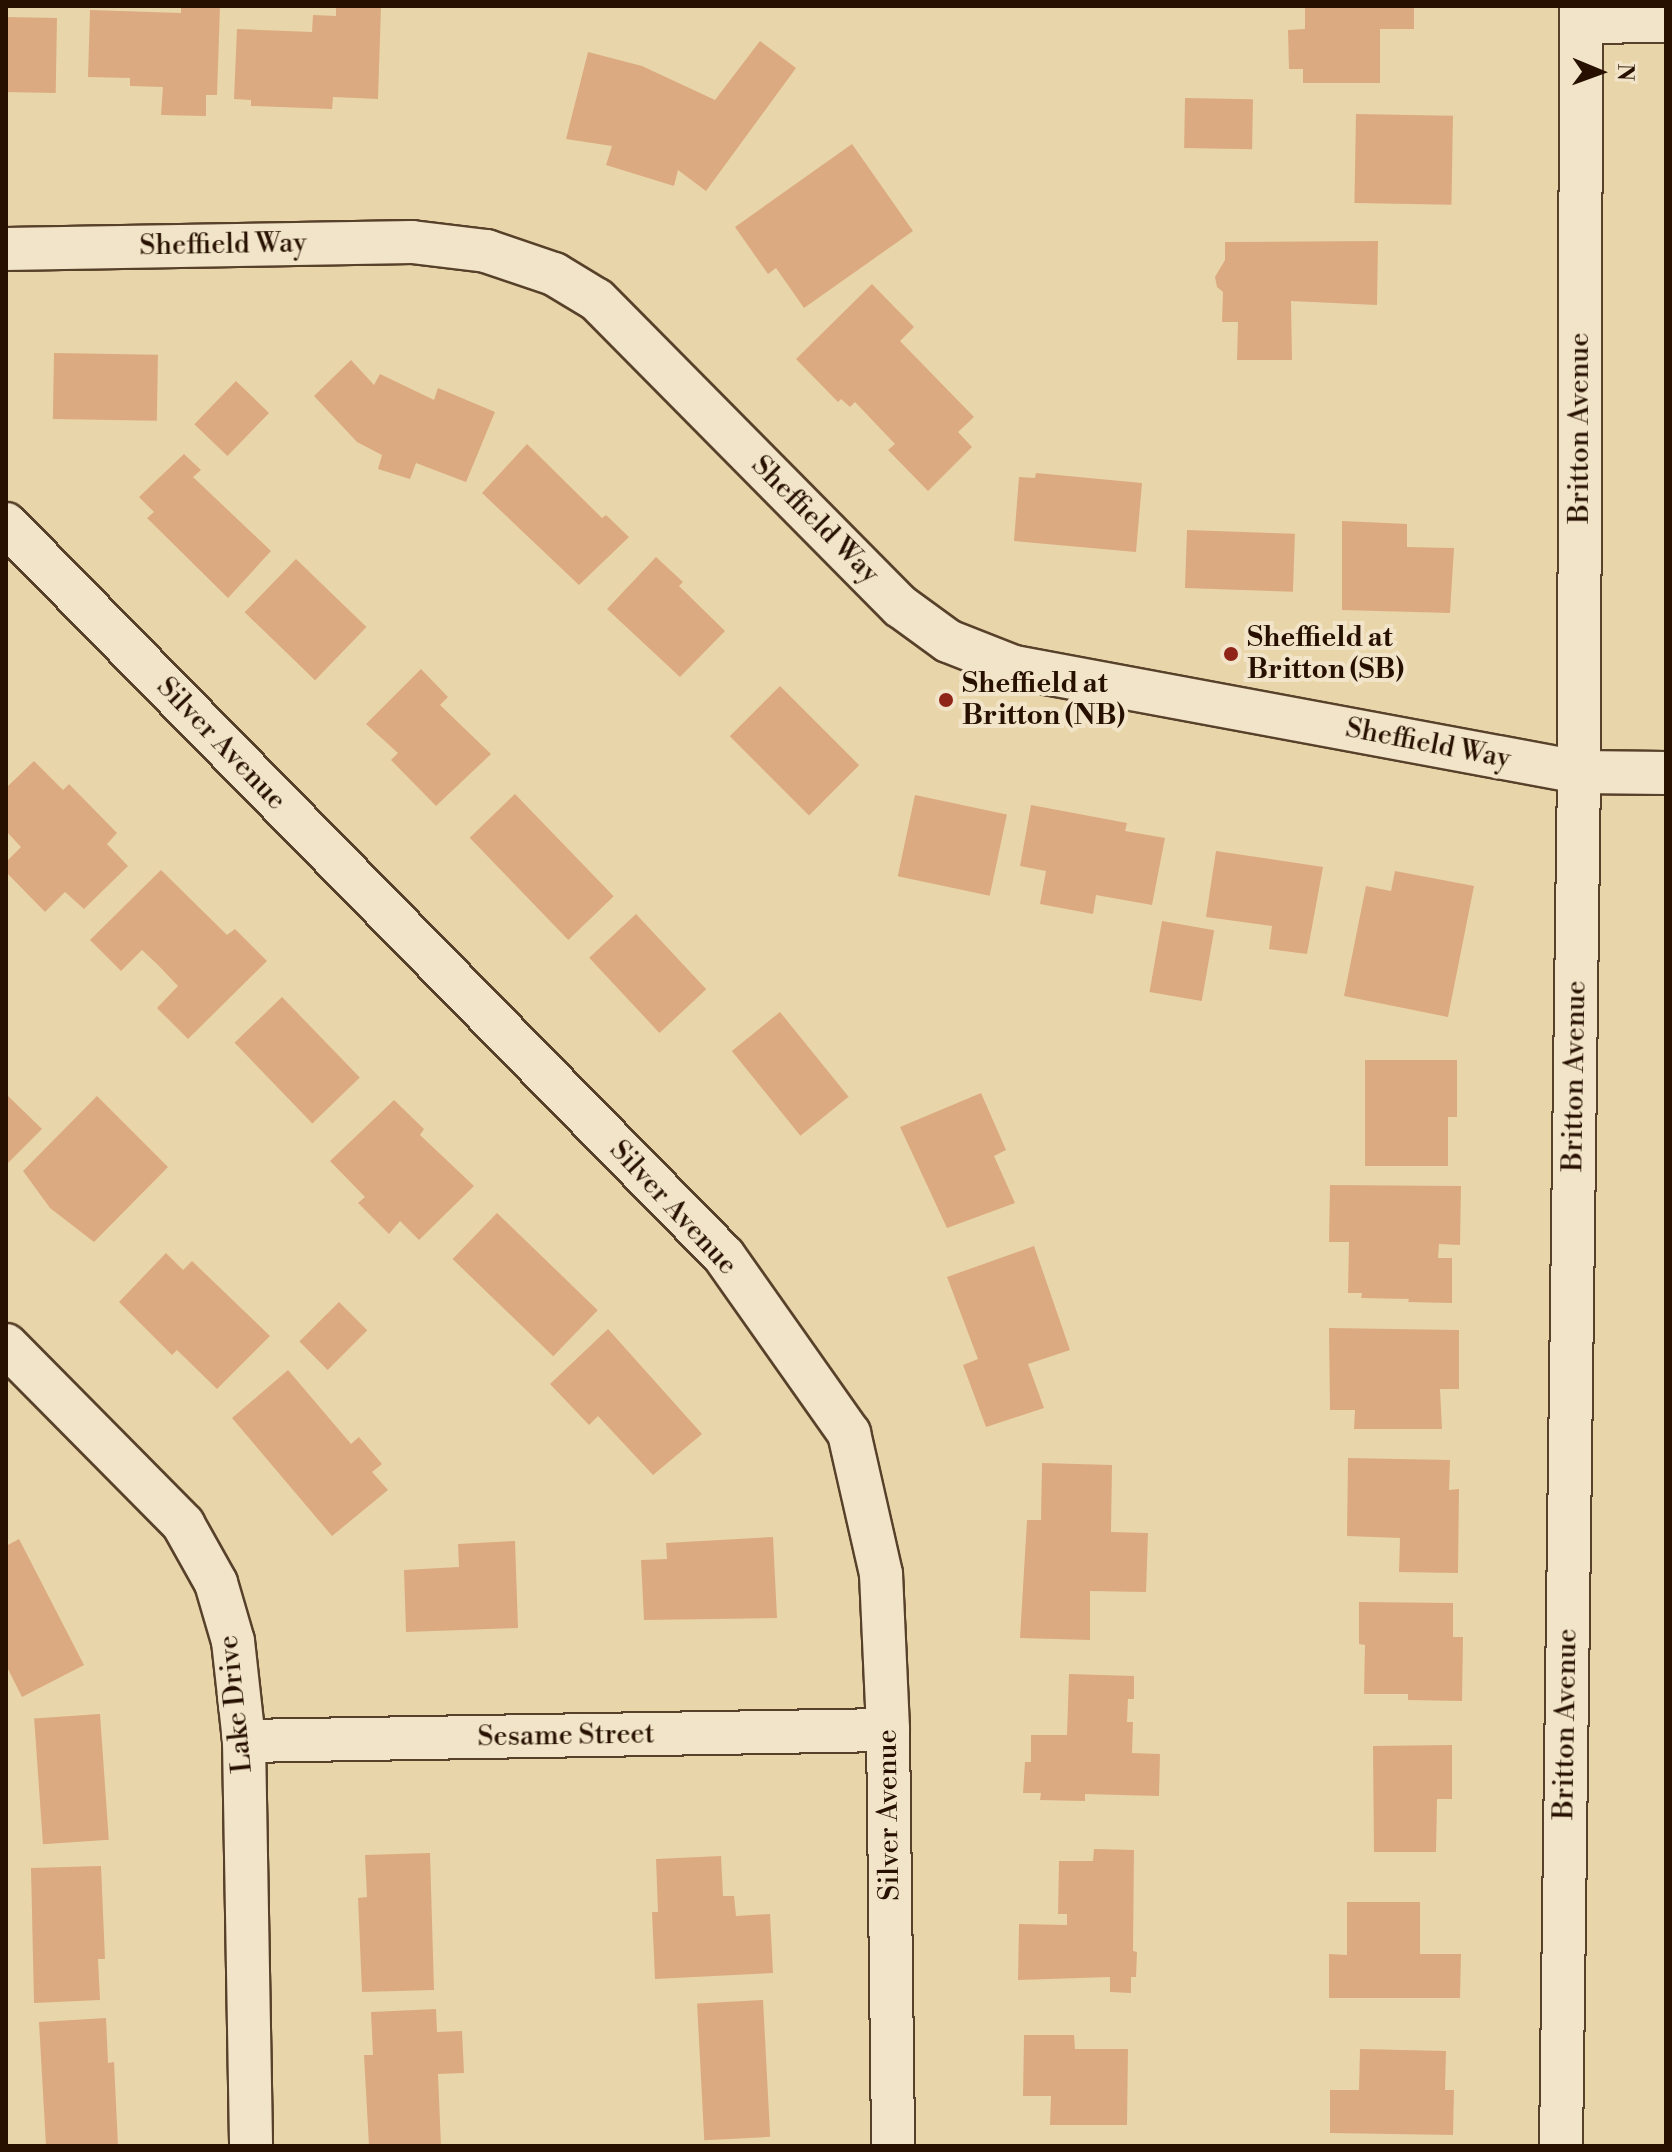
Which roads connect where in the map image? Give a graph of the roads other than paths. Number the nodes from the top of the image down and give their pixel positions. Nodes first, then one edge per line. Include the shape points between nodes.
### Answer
1 (1581, 14) edge
2 (1666, 21) edge
3 (6, 249) edge
4 (6, 524) edge
5 (1579, 772) junction
6 (1666, 773) edge
7 (6, 1345) edge
8 (888, 1730) junction
9 (244, 1741) junction
10 (251, 2146) edge
11 (893, 2146) edge
12 (1561, 2146) edge

1 - 2 street
1 - 5 street, Britton Avenue
3 - 5 street, Sheffield Way via 412,242 486,251 554,274 597,300 900,606 948,641 1014,667
4 - 8 street, Silver Avenue via 724,1256 849,1433 881,1574
5 - 6 street, Sheffield Way
5 - 12 street, Britton Avenue
7 - 9 street, Lake Drive via 183,1524 216,1583 233,1641
8 - 9 street, Sesame Street
8 - 11 street, Silver Avenue
9 - 10 street, Lake Drive

